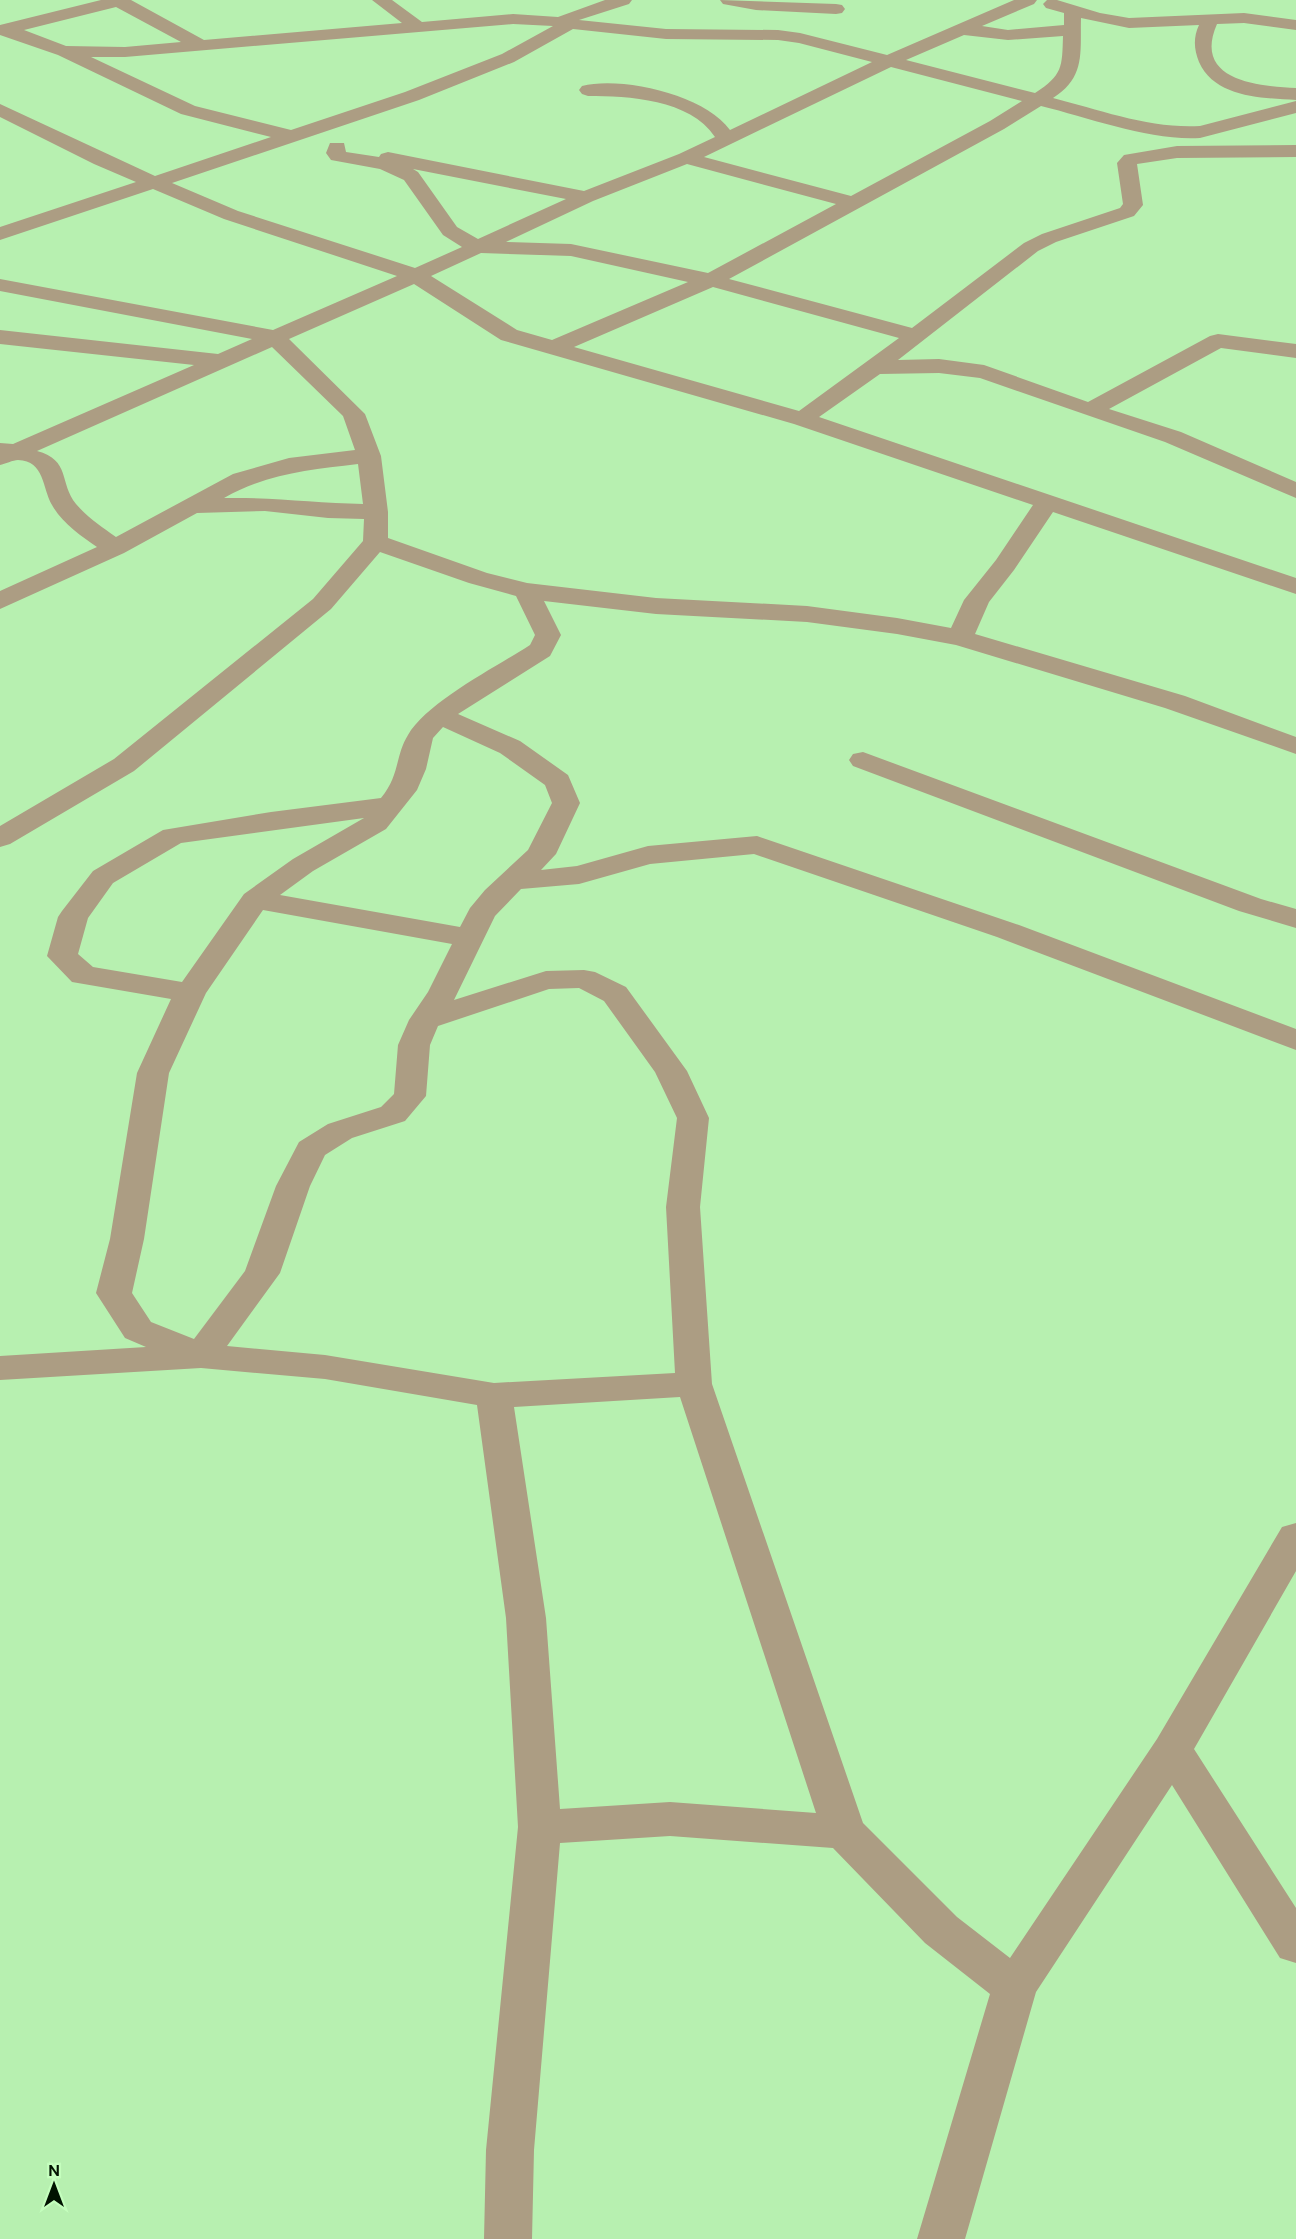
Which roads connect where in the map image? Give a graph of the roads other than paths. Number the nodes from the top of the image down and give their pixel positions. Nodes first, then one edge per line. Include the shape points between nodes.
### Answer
1 (121, 0) edge
2 (381, 0) edge
3 (623, 0) edge
4 (729, 0) edge
5 (1028, 0) edge
6 (1036, 0) edge
7 (836, 9) dead end
8 (1073, 10) junction
9 (1211, 20) junction
10 (552, 21) junction
11 (572, 23) junction
12 (1296, 25) edge
13 (418, 27) junction
14 (962, 29) junction
15 (3, 30) edge
16 (1072, 30) junction
17 (202, 46) junction
18 (64, 51) junction
19 (889, 61) junction
20 (588, 90) dead end
21 (1296, 94) edge
22 (1039, 98) junction
23 (1296, 107) edge
24 (0, 110) edge
25 (291, 137) junction
26 (725, 138) junction
27 (337, 147) junction
28 (1296, 151) edge
29 (686, 158) junction
30 (155, 183) junction
31 (586, 197) junction
32 (855, 203) junction
33 (0, 213) edge
34 (32, 225) junction
35 (0, 234) edge
36 (477, 247) junction
37 (415, 275) junction
38 (711, 280) junction
39 (0, 285) edge
40 (915, 336) junction
41 (0, 337) edge
42 (274, 337) junction
43 (554, 348) junction
44 (1296, 351) edge
45 (221, 361) junction
46 (874, 367) junction
47 (1090, 410) junction
48 (802, 419) junction
49 (4, 453) edge
50 (369, 456) junction
51 (1296, 491) edge
52 (1047, 502) junction
53 (191, 506) junction
54 (376, 512) junction
55 (375, 542) junction
56 (115, 548) junction
57 (1296, 586) edge
58 (526, 591) junction
59 (0, 601) edge
60 (960, 638) junction
61 (438, 715) junction
62 (1296, 746) edge
63 (864, 760) dead end
64 (389, 806) junction
65 (0, 838) edge
66 (513, 881) junction
67 (255, 900) junction
68 (1296, 919) edge
69 (471, 938) junction
70 (444, 992) junction
71 (190, 993) junction
72 (480, 1001) junction
73 (425, 1020) junction
74 (1296, 1040) edge
75 (201, 1356) junction
76 (1, 1373) edge
77 (694, 1384) junction
78 (494, 1395) junction
79 (1296, 1537) edge
80 (1172, 1750) junction
81 (540, 1827) junction
82 (844, 1832) junction
83 (1296, 1945) edge
84 (1015, 1987) junction
85 (508, 2239) edge
86 (941, 2239) edge

1 - 15 street
1 - 17 street
2 - 13 street
3 - 10 street
4 - 7 street
5 - 14 street
6 - 8 street
8 - 9 street via 1129,23
8 - 16 street
9 - 12 street via 1267,20
9 - 21 street via 1204,30 1204,51 1210,69 1243,89
10 - 11 street
10 - 13 street via 472,21
11 - 19 street via 666,34 778,35
11 - 25 street via 508,58
13 - 17 street
14 - 16 street via 1008,35
14 - 19 street
15 - 18 street
16 - 22 street via 1068,74 1059,86
17 - 18 street via 125,52
18 - 25 street via 189,110
19 - 22 street
19 - 26 street
20 - 26 street via 629,91 670,101 712,121
22 - 23 street via 1184,133
22 - 32 street
24 - 30 street
25 - 27 street
25 - 30 street
26 - 29 street
27 - 31 street
27 - 36 street via 338,156 403,170 450,231
28 - 40 street via 1177,152 1131,159 1127,163 1133,205 1127,212 1031,247
29 - 31 street
29 - 32 street
30 - 34 street
30 - 37 street via 231,215
31 - 36 street
32 - 38 street
33 - 34 street
34 - 35 street
36 - 37 street
36 - 38 street via 571,250
37 - 42 street
37 - 43 street via 509,335
38 - 40 street
38 - 43 street
39 - 42 street
40 - 46 street
41 - 45 street
42 - 45 street
42 - 50 street via 354,414
43 - 48 street
44 - 47 street via 1218,341
45 - 49 street
46 - 47 street via 939,366 984,372
46 - 48 street
47 - 51 street via 1173,437
48 - 52 street
49 - 56 street via 41,459 51,468 63,504 84,526
50 - 53 street via 289,465 241,479
50 - 54 street
52 - 57 street
52 - 60 street via 976,600
53 - 54 street via 265,504
53 - 56 street
54 - 55 street
55 - 58 street
55 - 65 street via 322,604 124,765
56 - 59 street
58 - 60 street via 646,605 807,614
58 - 61 street via 548,635 541,650
60 - 62 street via 1175,702
61 - 64 street via 420,737 412,770 403,790
61 - 66 street via 510,747 558,782 566,803 541,854
63 - 68 street
64 - 67 street via 376,823 303,865
64 - 71 street via 173,836 103,877 73,916 62,956 83,975
66 - 69 street via 481,914
66 - 74 street via 579,875 648,855 758,845 1008,931
67 - 69 street
67 - 71 street
69 - 70 street
70 - 72 street
70 - 73 street
71 - 75 street via 153,1073 127,1239 114,1293 138,1330
72 - 73 street
72 - 77 street via 546,980 584,979 615,994 671,1071 693,1118 684,1207
73 - 75 street via 414,1045 410,1096 393,1114 340,1131 311,1149 293,1186 262,1273
75 - 76 street
75 - 78 street via 325,1367
77 - 78 street
77 - 82 street
78 - 81 street via 526,1618
79 - 80 street
80 - 83 street
80 - 84 street
81 - 82 street via 670,1819
81 - 85 street via 510,2150
82 - 84 street via 941,1930
84 - 86 street

